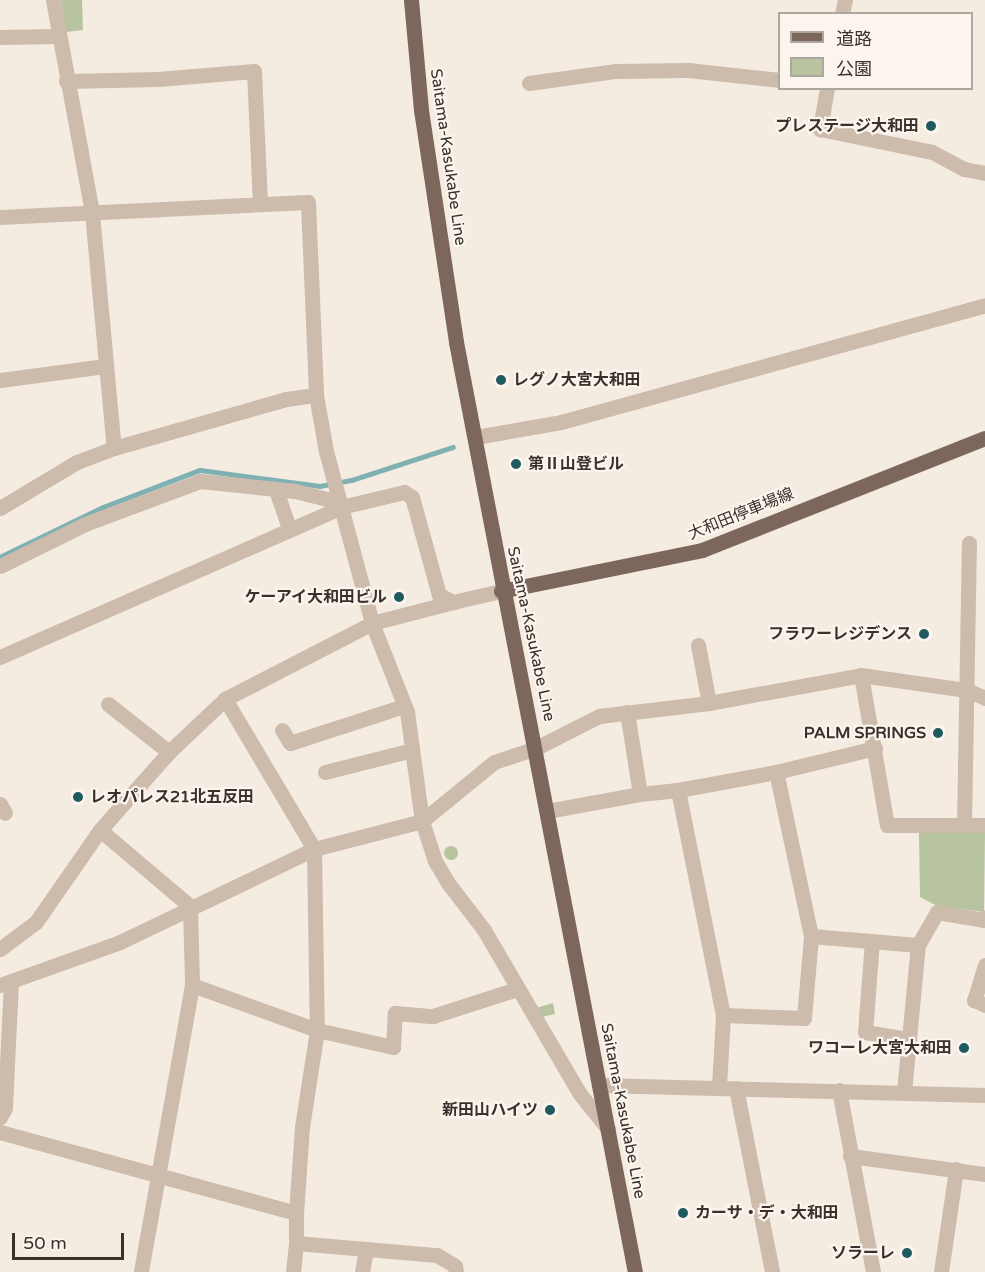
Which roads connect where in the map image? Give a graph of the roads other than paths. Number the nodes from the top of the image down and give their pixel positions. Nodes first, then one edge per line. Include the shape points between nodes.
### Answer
1 (53, 0) edge
2 (411, 0) edge
3 (58, 36) junction
4 (0, 37) edge
5 (778, 80) edge
6 (66, 81) junction
7 (529, 83) dead end
8 (827, 90) edge
9 (985, 172) edge
10 (260, 204) junction
11 (92, 213) junction
12 (0, 217) edge
13 (985, 305) edge
14 (105, 366) junction
15 (0, 380) edge
16 (316, 395) junction
17 (476, 437) junction
18 (985, 438) edge
19 (114, 448) junction
20 (276, 490) junction
21 (341, 507) junction
22 (0, 508) edge
23 (289, 528) junction
24 (969, 543) dead end
25 (0, 566) edge
26 (501, 591) junction
27 (453, 602) junction
28 (372, 623) junction
29 (698, 645) dead end
30 (0, 657) edge
31 (861, 675) junction
32 (968, 690) junction
33 (985, 698) edge
34 (225, 699) junction
35 (709, 703) junction
36 (108, 704) dead end
37 (404, 706) junction
38 (627, 712) junction
39 (282, 730) dead end
40 (536, 748) junction
41 (875, 748) junction
42 (412, 750) junction
43 (168, 752) junction
44 (325, 772) dead end
45 (776, 772) junction
46 (678, 790) junction
47 (640, 794) junction
48 (548, 811) junction
49 (422, 821) junction
50 (964, 825) junction
51 (985, 825) edge
52 (100, 830) junction
53 (314, 849) junction
54 (190, 906) junction
55 (985, 917) edge
56 (811, 936) junction
57 (872, 941) junction
58 (918, 945) junction
59 (0, 949) edge
60 (985, 965) edge
61 (6, 983) edge
62 (192, 986) junction
63 (517, 989) junction
64 (985, 1005) edge
65 (723, 1015) junction
66 (317, 1030) junction
67 (909, 1039) junction
68 (600, 1085) junction
69 (719, 1087) junction
70 (736, 1088) junction
71 (839, 1090) junction
72 (904, 1092) junction
73 (985, 1095) edge
74 (0, 1117) edge
75 (608, 1129) junction
76 (0, 1132) edge
77 (850, 1156) junction
78 (956, 1169) junction
79 (157, 1173) junction
80 (985, 1174) edge
81 (296, 1213) junction
82 (296, 1243) junction
83 (366, 1250) junction
84 (141, 1272) edge
85 (293, 1272) edge
86 (362, 1272) edge
87 (456, 1272) edge
88 (635, 1272) edge
89 (772, 1272) edge
90 (873, 1272) edge
91 (941, 1272) edge

1 - 3 street
2 - 17 main road, Saitama-Kasukabe Line via 421,110 456,342
3 - 4 street
3 - 6 street
5 - 7 street via 688,70 616,71
6 - 10 street via 158,79 254,70
6 - 11 street
8 - 9 street via 820,129 932,152 964,169
10 - 11 street
10 - 16 street via 308,202
11 - 12 street
11 - 14 street
13 - 17 street via 561,422
14 - 15 street
14 - 19 street
16 - 19 street via 286,399
16 - 21 street
17 - 26 main road, Saitama-Kasukabe Line
18 - 26 main road, 大和田停車場線 via 702,550
19 - 22 street via 77,462
20 - 21 street via 327,499
20 - 23 street
20 - 25 street via 200,481 85,524
21 - 23 street
21 - 27 street via 404,492 412,497 440,595
21 - 28 street
23 - 30 street
24 - 32 street
26 - 27 street
26 - 40 main road, Saitama-Kasukabe Line
27 - 28 street
28 - 34 street
28 - 37 street
29 - 35 street
31 - 32 street
31 - 35 street
31 - 41 street
32 - 33 street
32 - 50 street
34 - 43 street
34 - 53 street
35 - 38 street
36 - 43 street
37 - 39 street via 290,743
37 - 42 street
38 - 40 street via 599,716
38 - 47 street
40 - 48 main road, Saitama-Kasukabe Line
40 - 49 street via 494,762
41 - 45 street
41 - 50 street via 887,825
42 - 44 street
42 - 49 street
43 - 52 street
45 - 46 street
45 - 56 street
46 - 47 street
46 - 65 street
47 - 48 street
48 - 68 main road, Saitama-Kasukabe Line
49 - 53 street
49 - 63 street via 435,861 484,930
50 - 51 street
52 - 54 street
52 - 59 street via 36,922
53 - 54 street
53 - 66 street
54 - 61 street via 120,942
54 - 62 street
55 - 58 street via 984,920 937,912
56 - 57 street
56 - 65 street via 804,1018
57 - 58 street
57 - 67 street via 865,1032
58 - 67 street
60 - 64 street via 974,1000
61 - 74 street via 4,1108
62 - 66 street
62 - 79 street
63 - 66 street via 433,1016 395,1013 393,1047
63 - 75 street via 580,1094
65 - 69 street
66 - 81 street via 302,1127
67 - 72 street
68 - 69 street
68 - 75 main road, Saitama-Kasukabe Line
69 - 70 street
70 - 71 street
70 - 89 street
71 - 72 street
71 - 77 street
72 - 73 street
75 - 88 main road, Saitama-Kasukabe Line
76 - 79 street
77 - 78 street
77 - 90 street
78 - 80 street
78 - 91 street
79 - 81 street
79 - 84 street
81 - 82 street
82 - 83 street
82 - 85 street
83 - 86 street
83 - 87 street via 437,1256 455,1266

